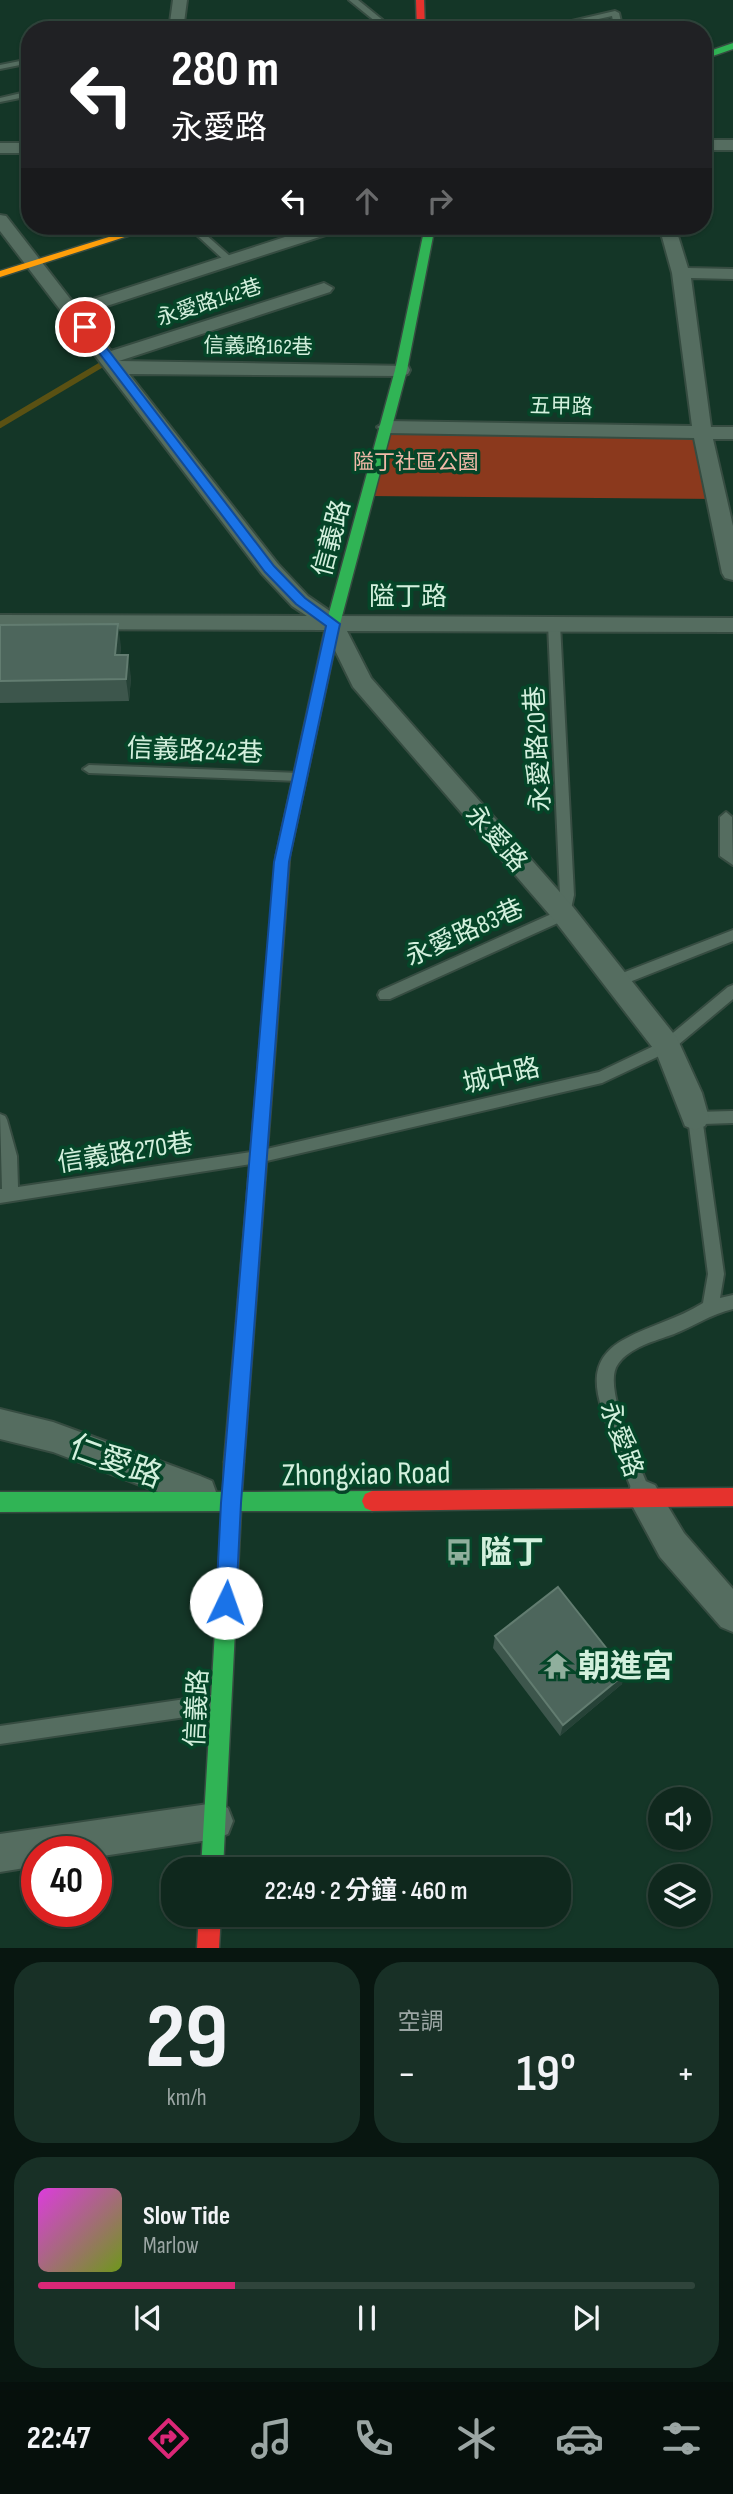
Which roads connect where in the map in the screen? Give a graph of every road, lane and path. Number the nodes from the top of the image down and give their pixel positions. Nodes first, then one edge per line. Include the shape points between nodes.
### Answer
1 (180, 0) edge
2 (353, 0) edge
3 (420, 0) edge
4 (612, 0) edge
5 (615, 13) junction
6 (177, 21) edge
7 (380, 21) edge
8 (421, 21) edge
9 (578, 21) edge
10 (617, 21) edge
11 (733, 46) edge
12 (712, 53) edge
13 (21, 63) edge
14 (0, 67) edge
15 (21, 95) edge
16 (0, 100) edge
17 (712, 145) edge
18 (733, 145) edge
19 (0, 148) edge
20 (21, 148) edge
21 (0, 220) edge
22 (123, 235) edge
23 (201, 235) edge
24 (307, 235) edge
25 (428, 235) edge
26 (670, 235) edge
27 (229, 260) junction
28 (35, 263) junction
29 (681, 273) junction
30 (0, 274) edge
31 (733, 274) edge
32 (324, 288) dead end
33 (73, 311) junction
34 (112, 363) junction
35 (401, 370) junction
36 (387, 427) junction
37 (702, 431) junction
38 (733, 433) edge
39 (733, 573) edge
40 (0, 622) edge
41 (333, 624) junction
42 (554, 624) junction
43 (733, 625) edge
44 (89, 769) dead end
45 (299, 777) junction
46 (726, 817) dead end
47 (733, 860) edge
48 (564, 914) junction
49 (733, 934) edge
50 (617, 981) junction
51 (733, 991) edge
52 (385, 995) dead end
53 (667, 1046) junction
54 (733, 1117) edge
55 (695, 1118) junction
56 (0, 1119) edge
57 (258, 1157) junction
58 (5, 1195) edge
59 (733, 1302) edge
60 (710, 1307) junction
61 (0, 1424) edge
62 (643, 1496) junction
63 (733, 1497) edge
64 (0, 1502) edge
65 (231, 1503) junction
66 (733, 1615) edge
67 (221, 1703) junction
68 (0, 1735) edge
69 (215, 1821) junction
70 (0, 1853) edge
71 (213, 1857) edge
72 (209, 1927) edge
73 (208, 1948) edge

1 - 6 street
2 - 7 lane
3 - 8 street
4 - 5 lane
5 - 9 lane
5 - 10 lane
11 - 12 street
13 - 14 lane
15 - 16 lane
17 - 18 street
19 - 20 street
21 - 28 street, 永愛路
22 - 28 street
23 - 27 lane
24 - 27 street
25 - 35 street, 信義路
26 - 29 street
27 - 33 street
28 - 30 street
28 - 33 street, 永愛路
29 - 31 street
29 - 37 street
32 - 34 street, 永愛路142巷
33 - 34 street, 永愛路
34 - 35 street, 信義路162巷
34 - 41 street, 永愛路 via 270,569 300,601
35 - 36 street, 信義路
36 - 37 street, 五甲路
36 - 41 street, 信義路
37 - 38 street, 五甲路
37 - 39 street
40 - 41 street, 隘丁路
41 - 42 street, 隘丁路
41 - 45 street, 信義路
41 - 48 street, 永愛路 via 361,682
42 - 43 street, 隘丁路
42 - 48 lane, 永愛路20巷
44 - 45 lane, 信義路242巷
45 - 57 street, 信義路 via 282,862
46 - 47 lane via 727,856
48 - 50 street, 永愛路
48 - 52 lane, 永愛路83巷
49 - 50 lane
50 - 53 street, 永愛路
51 - 53 lane, 城中路
53 - 55 street, 永愛路
53 - 57 lane, 城中路 via 602,1077
54 - 55 lane
55 - 60 lane, 永愛路 via 716,1274
56 - 58 lane via 9,1156
57 - 58 lane, 信義路270巷
57 - 65 street, 信義路
59 - 60 lane
60 - 62 lane, 永愛路 via 683,1324 618,1350 609,1361 605,1397
61 - 65 street, 仁愛路 via 53,1437
62 - 63 street, Zhongxiao Road
62 - 65 street, Zhongxiao Road
62 - 66 street via 672,1545
64 - 65 street, Zhongxiao Road
65 - 67 street, 信義路
67 - 68 lane
67 - 69 street, 信義路
69 - 70 street
69 - 71 street, 信義路
72 - 73 street

